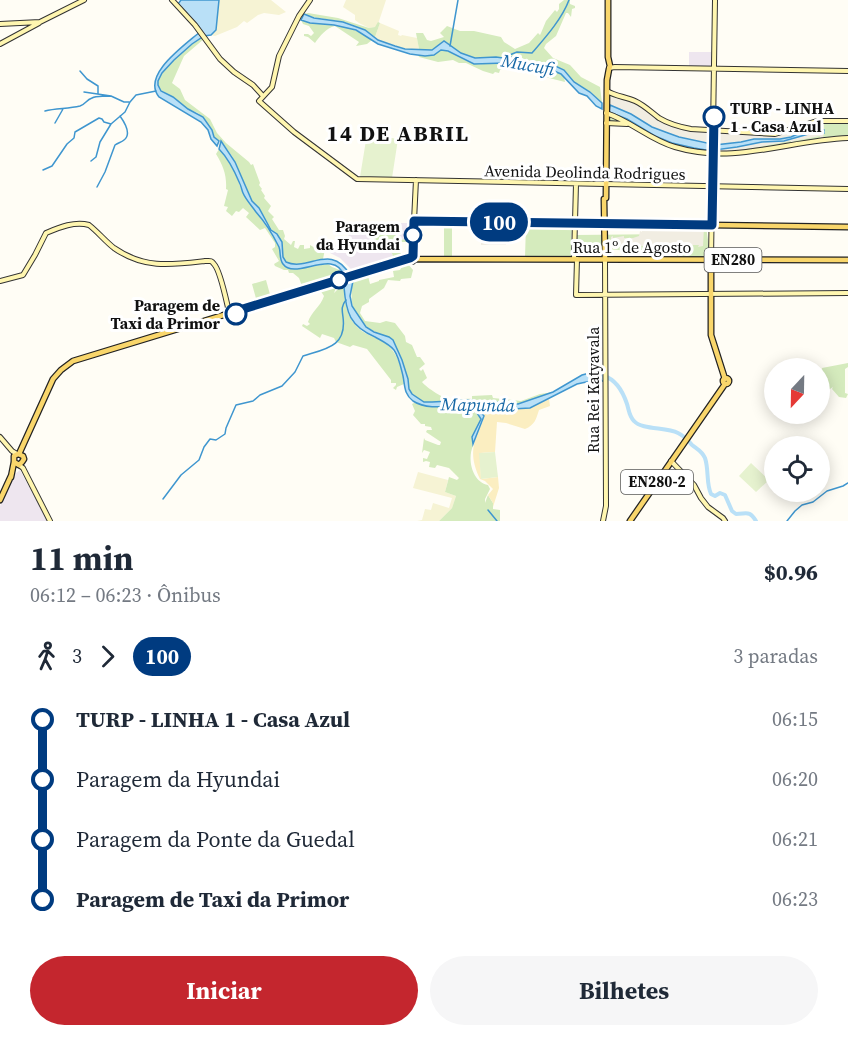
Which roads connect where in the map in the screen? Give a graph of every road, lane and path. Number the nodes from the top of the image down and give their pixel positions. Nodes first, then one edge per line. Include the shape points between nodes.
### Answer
1 (84, 0) edge
2 (172, 0) edge
3 (310, 0) edge
4 (607, 0) edge
5 (715, 0) edge
6 (40, 22) junction
7 (0, 24) edge
8 (0, 44) edge
9 (609, 66) junction
10 (714, 69) junction
11 (848, 71) edge
12 (607, 94) junction
13 (264, 96) junction
14 (606, 103) junction
15 (606, 113) junction
16 (848, 121) edge
17 (606, 123) junction
18 (634, 126) junction
19 (713, 130) junction
20 (848, 138) edge
21 (713, 153) junction
22 (416, 180) junction
23 (576, 184) junction
24 (605, 184) junction
25 (712, 187) junction
26 (848, 189) edge
27 (414, 221) junction
28 (575, 223) junction
29 (605, 223) junction
30 (712, 225) junction
31 (848, 227) edge
32 (412, 258) junction
33 (575, 259) junction
34 (604, 259) junction
35 (711, 260) junction
36 (848, 260) edge
37 (0, 281) edge
38 (848, 292) edge
39 (711, 294) junction
40 (604, 295) junction
41 (230, 314) junction
42 (0, 436) edge
43 (18, 460) junction
44 (671, 461) junction
45 (0, 500) edge
46 (50, 521) edge
47 (603, 521) edge
48 (630, 521) edge
49 (725, 521) edge

1 - 6 street
2 - 13 street via 226,65
3 - 13 street via 279,56 274,83
4 - 9 main road
5 - 10 street
6 - 7 street
6 - 8 street
9 - 10 street
9 - 12 main road
9 - 14 main road
10 - 11 street
10 - 19 street
12 - 14 main road
12 - 19 street via 633,100 672,124
13 - 22 street, Avenida Deolinda Rodrigues via 259,101 357,179
14 - 15 main road
15 - 17 main road
15 - 18 street
15 - 24 main road
16 - 19 street via 817,121 775,134
17 - 18 street
17 - 24 main road
18 - 21 street via 659,142
19 - 21 street
20 - 21 street via 740,154
21 - 25 street
22 - 23 street, Avenida Deolinda Rodrigues
22 - 27 street
23 - 24 street, Avenida Deolinda Rodrigues
23 - 28 street
24 - 25 street, Avenida Deolinda Rodrigues
24 - 29 main road
25 - 26 street, Avenida Deolinda Rodrigues
25 - 30 street
27 - 28 main road
27 - 32 main road
28 - 29 main road
28 - 33 street
29 - 30 main road, EN280
29 - 34 main road
30 - 31 main road, EN280
30 - 35 street
32 - 33 main road, Rua 1º de Agosto
32 - 41 main road, Rua 1º de Agosto
33 - 34 main road, Rua 1º de Agosto
33 - 40 street via 576,296
34 - 35 main road, Rua 1º de Agosto / EN280
34 - 40 street, Rua Rei Katyavala
35 - 36 main road, Rua 1º de Agosto / EN280
35 - 39 main road
37 - 41 street via 23,276 46,233 84,224 113,247 143,261 165,265 211,261 216,265
38 - 39 street
39 - 40 street
39 - 44 main road, EN280-2 via 711,335 725,381
40 - 47 street, Rua Rei Katyavala
41 - 43 main road, Rua 1º de Agosto via 70,366 52,385
42 - 43 street
43 - 45 main road, Rua 1º de Agosto
43 - 46 street
44 - 48 main road, EN280-2
44 - 49 street via 708,507

